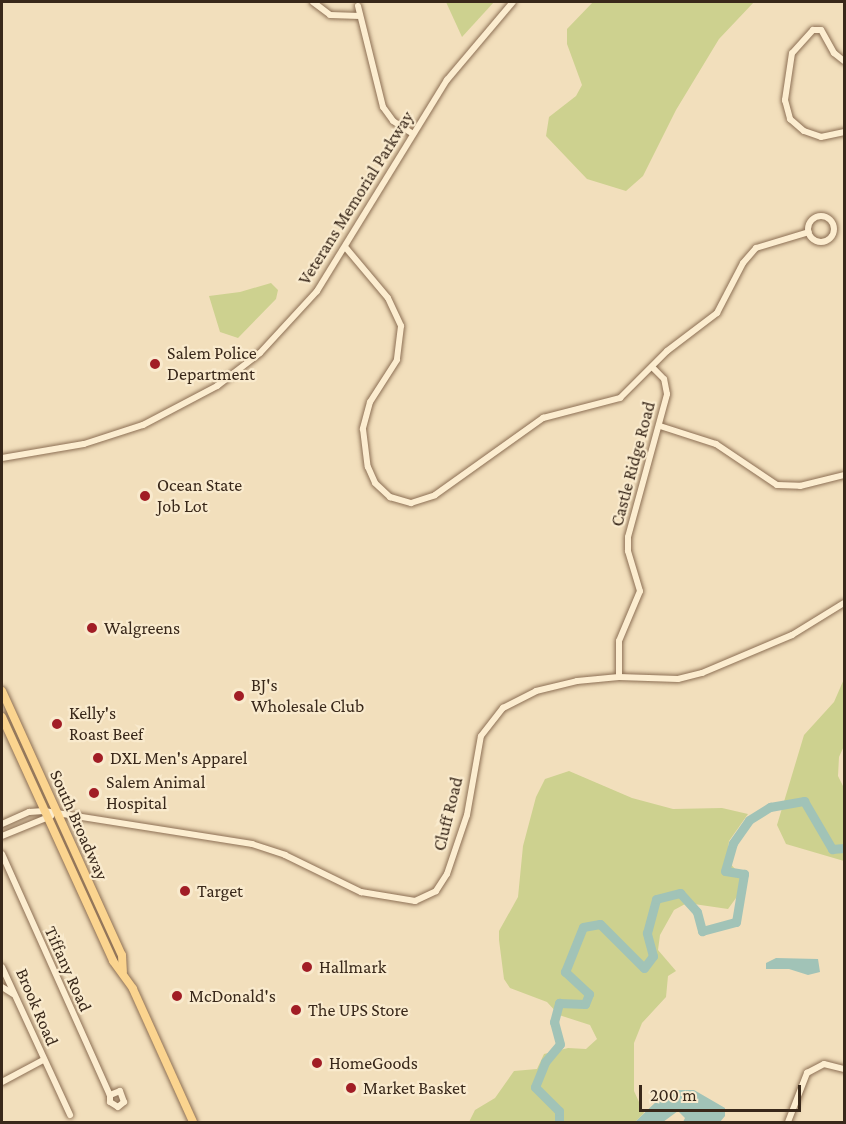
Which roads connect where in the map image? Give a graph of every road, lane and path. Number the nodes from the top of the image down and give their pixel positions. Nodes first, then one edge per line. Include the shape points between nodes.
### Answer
1 (313, 2) edge
2 (513, 2) edge
3 (358, 6) dead end
4 (360, 16) junction
5 (844, 61) edge
6 (844, 132) edge
7 (413, 134) junction
8 (809, 232) junction
9 (346, 248) junction
10 (652, 367) junction
11 (660, 426) junction
12 (2, 458) edge
13 (844, 476) edge
14 (844, 603) edge
15 (619, 677) junction
16 (2, 691) edge
17 (2, 717) edge
18 (46, 814) junction
19 (57, 814) junction
20 (2, 824) edge
21 (2, 836) edge
22 (2, 854) edge
23 (2, 966) edge
24 (124, 973) junction
25 (2, 987) edge
26 (13, 994) junction
27 (43, 1060) junction
28 (844, 1069) edge
29 (2, 1082) edge
30 (110, 1095) dead end
31 (70, 1115) dead end
32 (193, 1122) edge
33 (788, 1122) edge

1 - 4 street via 330,15
2 - 7 street, Veterans Memorial Parkway via 464,57
3 - 4 street
4 - 7 street via 382,106 393,121
5 - 6 street via 834,53 821,30 813,30 792,53 785,100 790,119 804,131 821,137
7 - 9 street, Veterans Memorial Parkway
8 - 8 street via 813,239 825,242 832,237 834,226 828,217 818,216 810,223
8 - 10 street via 756,248 743,263 717,313
9 - 10 street via 388,298 401,326 398,360 370,402 363,429 372,478 396,500 429,498 538,420 613,401
9 - 12 street, Veterans Memorial Parkway via 298,315 260,353 217,386 161,417 114,435
10 - 11 street, Castle Ridge Road via 664,379 667,390
11 - 13 street via 717,444 777,485 800,486
11 - 15 street, Castle Ridge Road via 627,542 640,591 619,641
14 - 15 street, Cluff Road via 792,635 702,673 668,680
15 - 19 street, Cluff Road via 550,687 513,702 495,715 479,742 467,815 447,874 436,891 415,901 355,890 285,855 252,844
16 - 19 main road, South Broadway
17 - 18 main road, South Broadway
18 - 19 street, Cluff Road
18 - 20 street via 29,812
18 - 21 street
18 - 24 main road, South Broadway via 113,961
19 - 24 main road, South Broadway via 122,955
22 - 30 street, Tiffany Road
23 - 26 street, Brook Road
24 - 32 main road, South Broadway
25 - 26 street
26 - 27 street, Brook Road
27 - 29 street
27 - 31 street, Brook Road
28 - 33 street via 825,1064 807,1072

